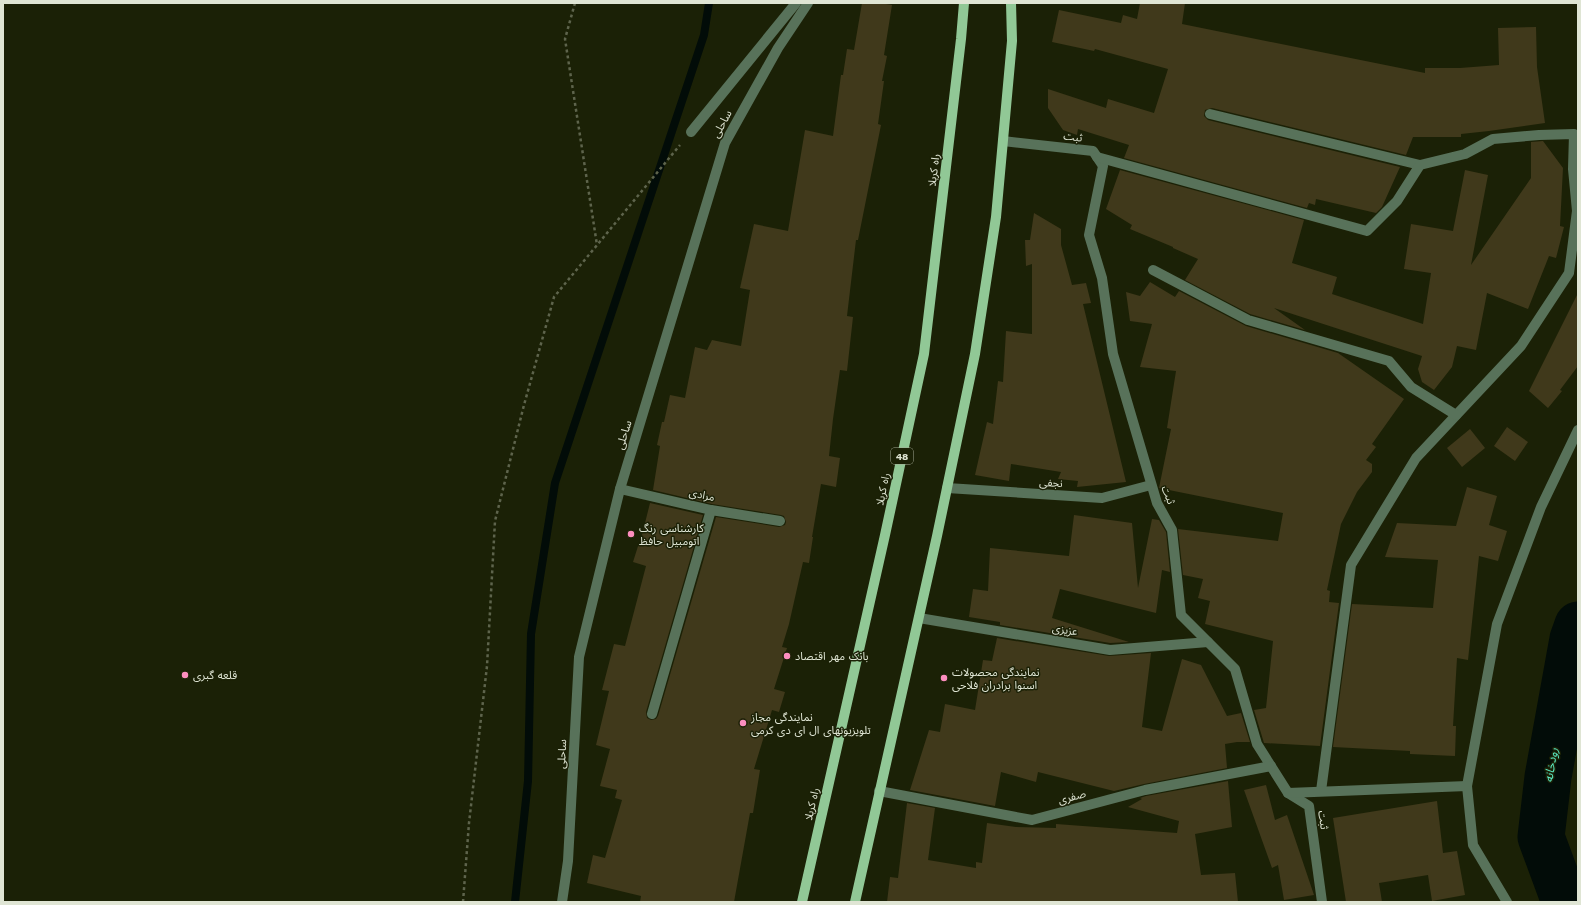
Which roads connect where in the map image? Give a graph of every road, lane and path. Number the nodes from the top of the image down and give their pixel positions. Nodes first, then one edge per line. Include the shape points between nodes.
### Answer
1 (575, 3) edge
2 (796, 3) edge
3 (808, 3) edge
4 (964, 3) edge
5 (1011, 3) edge
6 (1210, 114) dead end
7 (691, 132) joint
8 (1003, 140) junction
9 (1097, 157) junction
10 (1420, 165) junction
11 (597, 246) junction
12 (1153, 270) dead end
13 (1456, 415) junction
14 (1578, 430) edge
15 (1151, 486) junction
16 (947, 488) junction
17 (620, 489) junction
18 (711, 510) junction
19 (780, 520) dead end
20 (919, 618) junction
21 (1208, 642) junction
22 (652, 714) dead end
23 (1271, 766) junction
24 (1467, 786) junction
25 (879, 791) junction
26 (1321, 791) junction
27 (1288, 793) junction
28 (462, 902) edge
29 (562, 902) edge
30 (802, 902) edge
31 (855, 902) edge
32 (1322, 902) edge
33 (1507, 902) edge

1 - 11 path via 565,39
2 - 7 street
3 - 17 street, ساحلی via 778,48 725,143
4 - 30 main road, راه کربلا / 48 via 924,354
5 - 8 main road via 1012,41
6 - 10 street
7 - 11 path
8 - 9 street, ثبت via 1093,152
8 - 16 main road via 996,217 975,354
9 - 10 street via 1367,231 1397,201
9 - 15 street, ثبت via 1103,166 1089,235 1102,278 1113,354
10 - 13 street via 1465,154 1493,139 1574,134 1573,169 1577,212 1569,273 1521,346
11 - 28 path via 554,297 495,521 487,666
12 - 13 street via 1248,320 1388,361 1411,387
13 - 26 street via 1416,458 1351,565
14 - 24 street via 1540,508 1497,624
15 - 16 street, نجفی via 1102,498
15 - 21 street, ثبت via 1172,530 1181,615
16 - 20 main road
17 - 18 street, مرادی
17 - 29 street, ساحلی via 579,657 568,861
18 - 19 street, مرادی
18 - 22 street
20 - 21 street, عزیزی via 1110,650
20 - 25 main road
21 - 23 street, ثبت via 1235,669 1257,744
23 - 25 street, صفری via 1145,790 1032,820
23 - 27 street, ثبت
24 - 26 street
24 - 33 street via 1473,845
25 - 31 main road
26 - 27 street
27 - 32 street, ثبت via 1309,806

